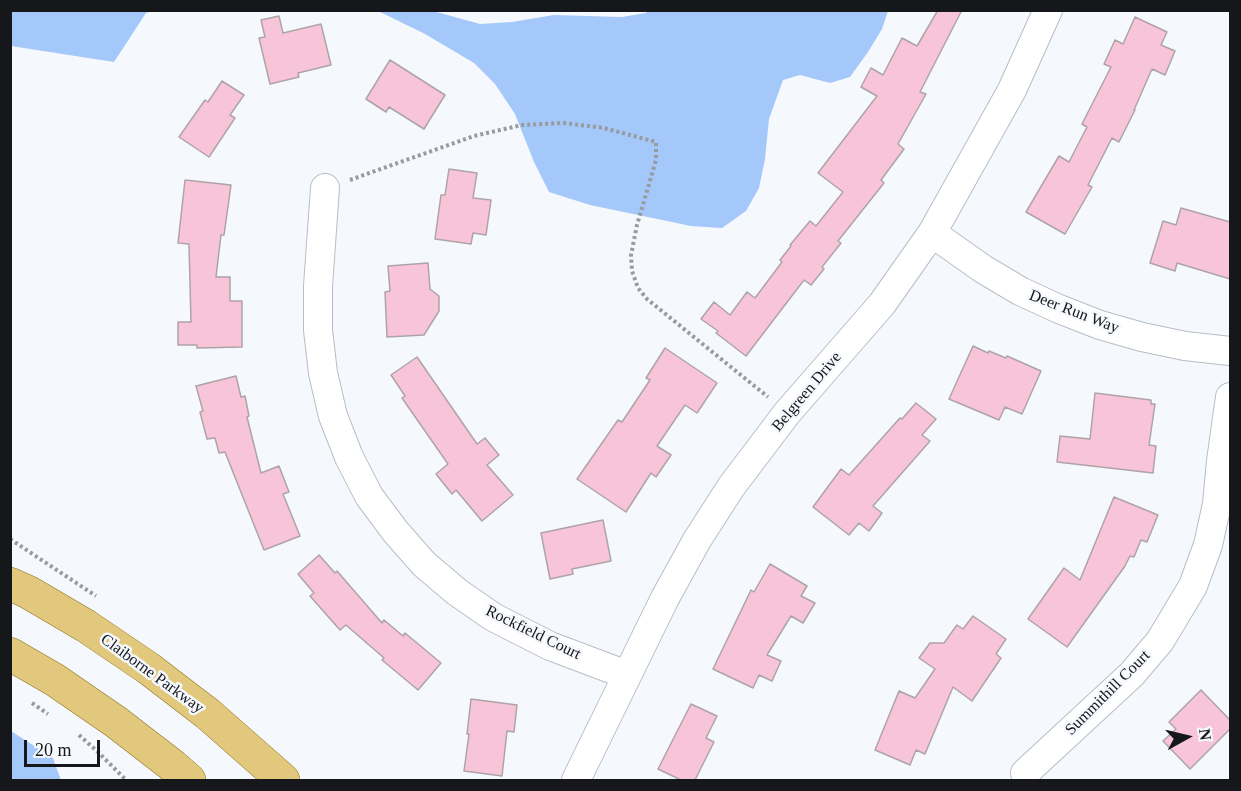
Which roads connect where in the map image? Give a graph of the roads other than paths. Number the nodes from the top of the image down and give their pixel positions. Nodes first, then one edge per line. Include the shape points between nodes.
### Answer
1 (1048, 10) edge
2 (325, 189) road end
3 (932, 233) junction
4 (1230, 351) edge
5 (1230, 397) edge
6 (10, 584) edge
7 (10, 654) edge
8 (627, 675) junction
9 (1025, 773) dead end
10 (189, 780) edge
11 (283, 780) edge
12 (576, 780) edge

1 - 3 street, Belgreen Drive via 1012,90
2 - 8 street, Rockfield Court via 318,286 323,373 333,416 369,495 417,556 457,592 493,617 550,646
3 - 4 street, Deer Run Way via 983,269 1059,309 1142,337
3 - 8 street, Belgreen Drive via 882,304 787,413 731,487 697,540
5 - 9 street, Summithill Court via 1217,504 1208,545 1192,586 1160,641 1132,674
6 - 11 main road, Claiborne Parkway via 86,626 148,668
7 - 10 main road via 116,722
8 - 12 street, Belgreen Drive

